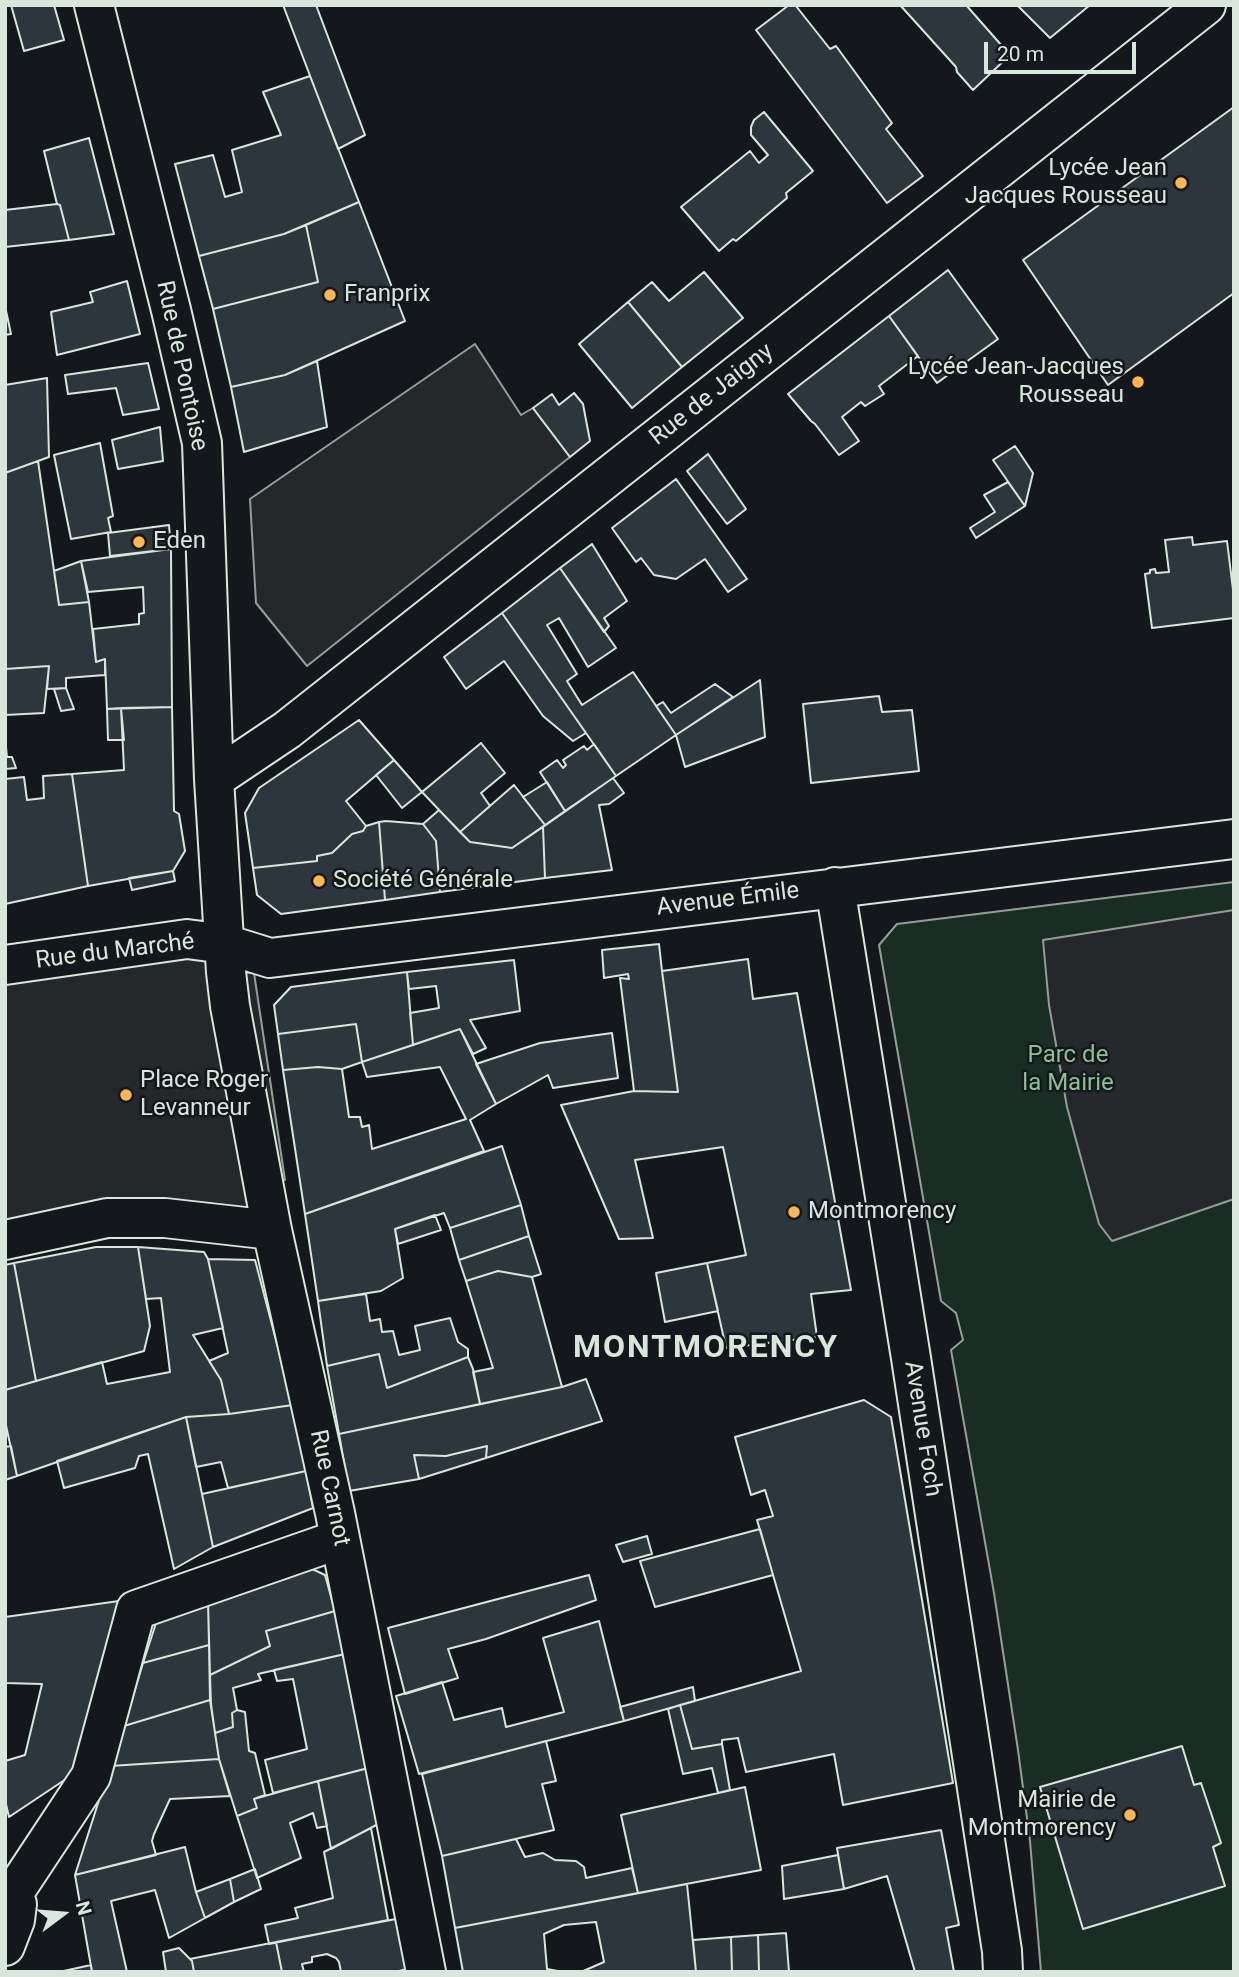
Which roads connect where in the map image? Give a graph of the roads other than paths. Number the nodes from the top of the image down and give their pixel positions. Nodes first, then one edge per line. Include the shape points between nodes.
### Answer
1 (94, 5) edge
2 (1206, 5) edge
3 (214, 779) junction
4 (1234, 839) edge
5 (835, 887) junction
6 (225, 944) junction
7 (5, 965) edge
8 (230, 1006) joint
9 (272, 1230) junction
10 (5, 1240) edge
11 (340, 1539) junction
12 (9, 1891) edge
13 (5, 1946) edge
14 (426, 1972) edge
15 (1003, 1972) edge

1 - 3 street, Rue de Pontoise via 202,443
2 - 3 street, Rue de Jaigny via 287,730
3 - 6 street, Rue de Pontoise
4 - 5 street, Avenue Émile
5 - 6 street, Avenue Émile via 270,958
5 - 15 street, Avenue Foch
6 - 7 street, Rue du Marché via 187,939
6 - 8 street, Rue de Pontoise
8 - 9 street, Rue Carnot
9 - 10 street via 165,1217 107,1219
9 - 11 street, Rue Carnot
11 - 12 street via 136,1610 91,1776
11 - 14 street, Rue Carnot
12 - 13 street via 17,1904

